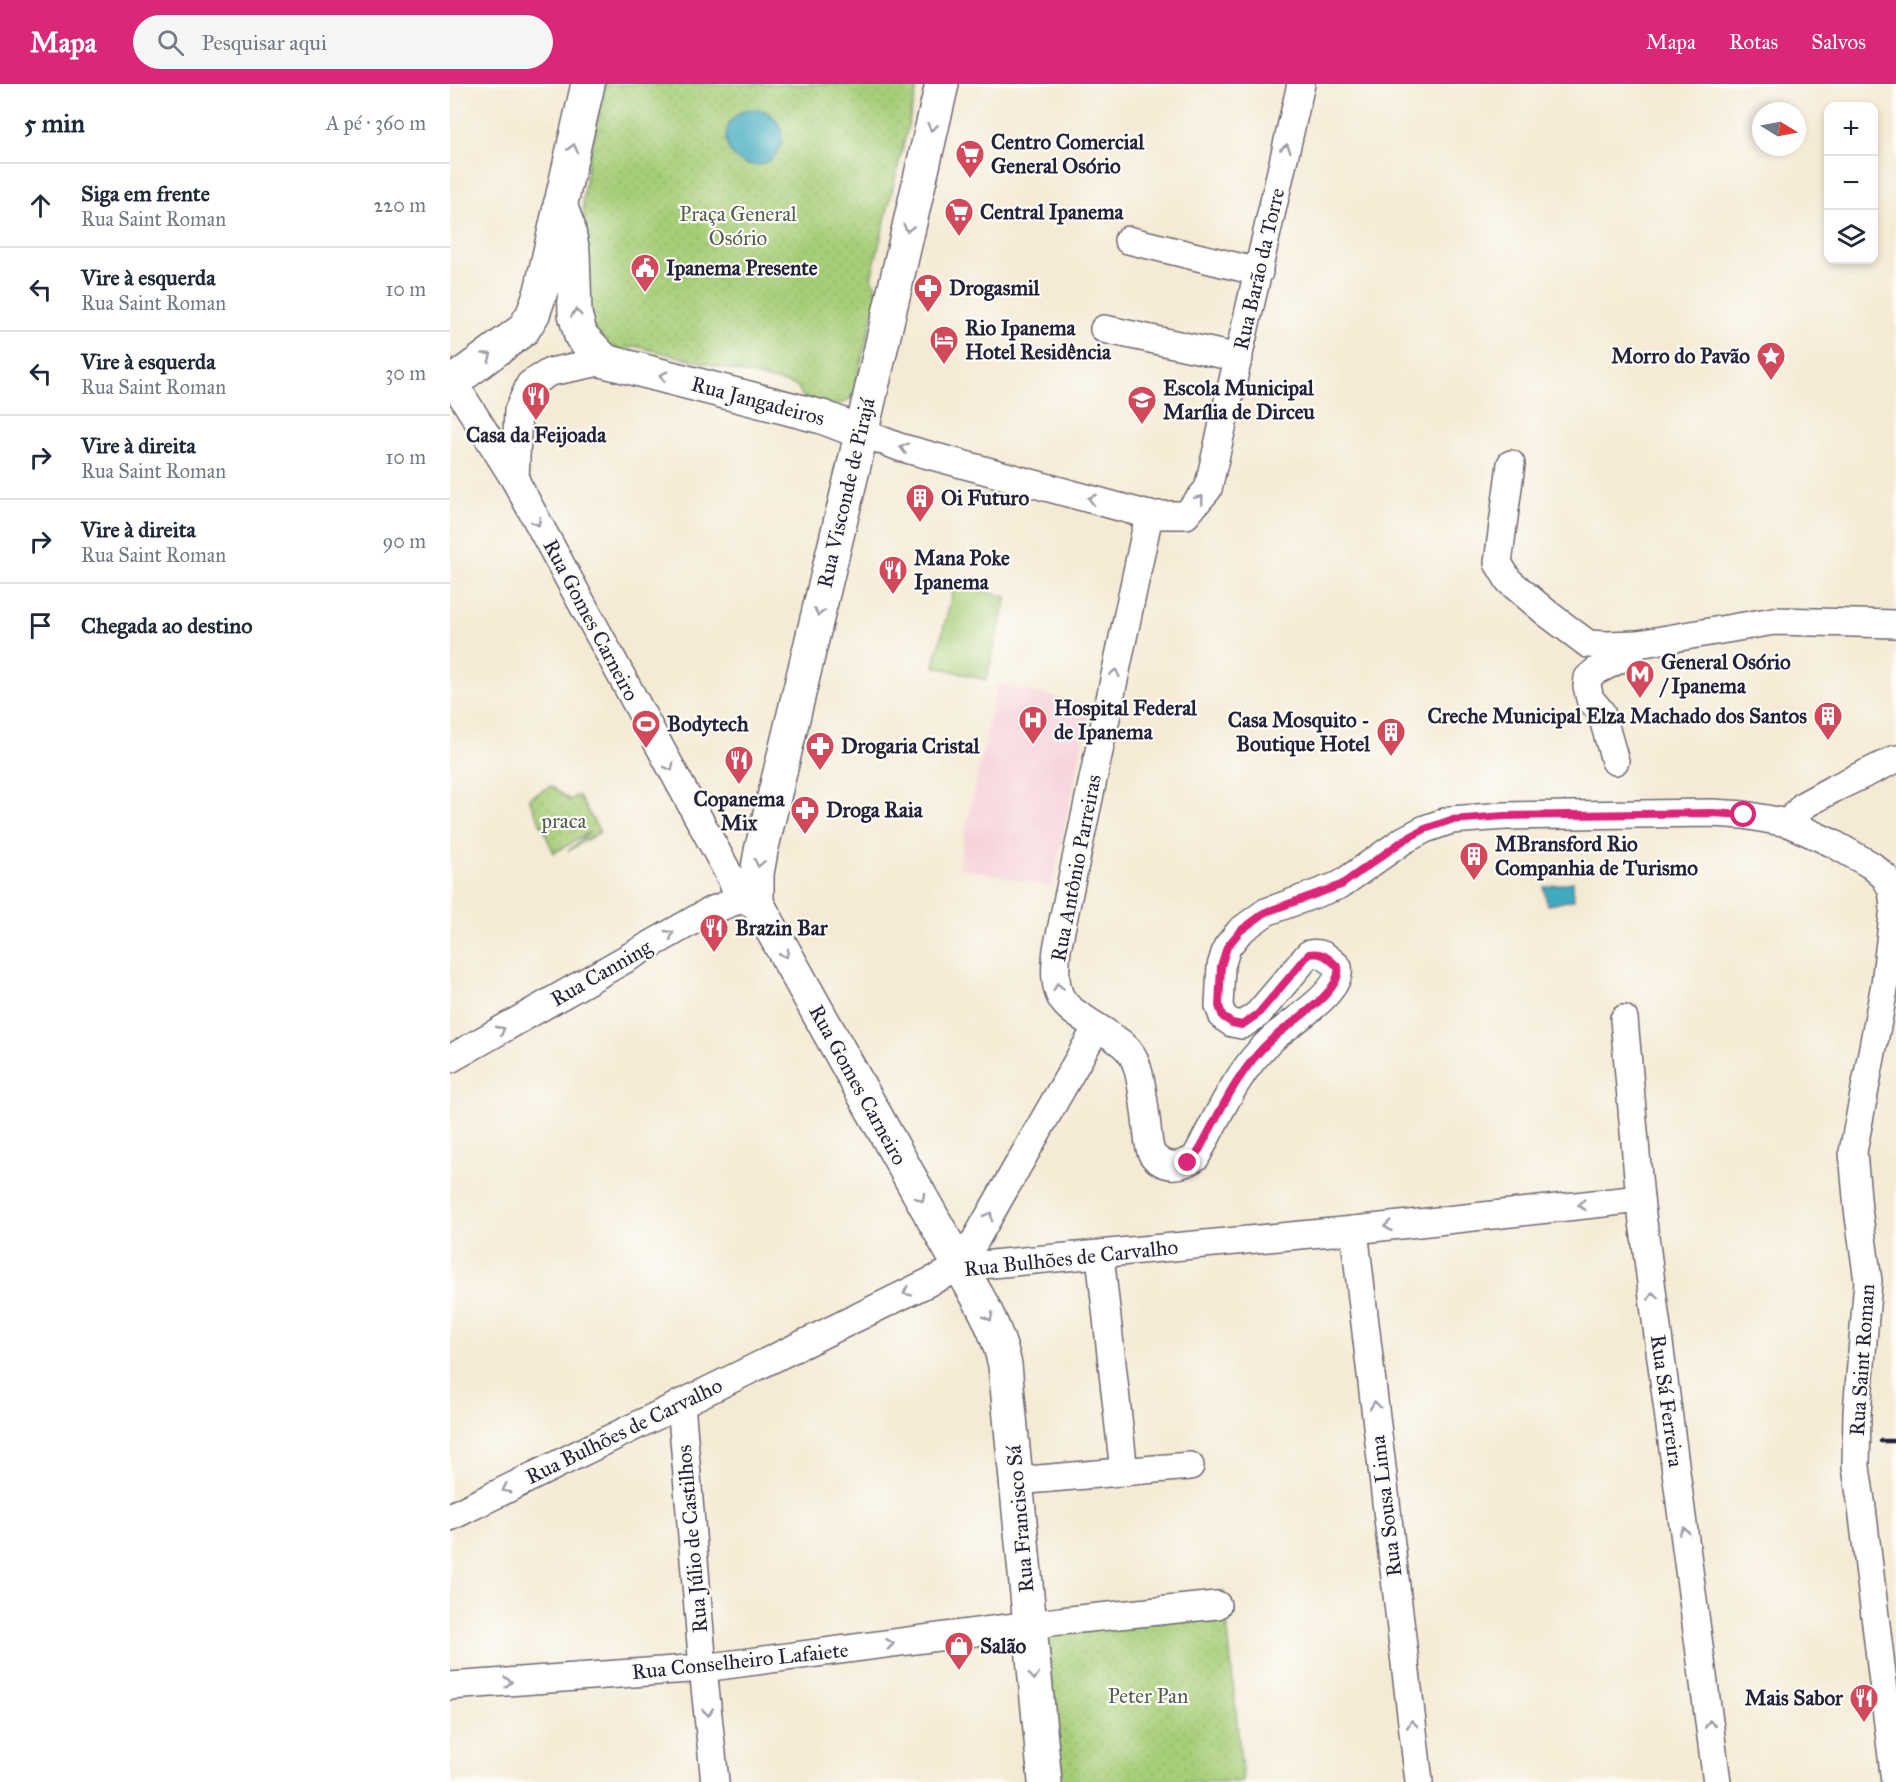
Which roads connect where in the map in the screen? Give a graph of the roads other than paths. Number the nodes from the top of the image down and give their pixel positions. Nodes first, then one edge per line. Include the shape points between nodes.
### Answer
1 (588, 84) edge
2 (942, 84) edge
3 (1301, 84) edge
4 (560, 205) junction
5 (1128, 240) dead end
6 (1258, 272) junction
7 (1104, 329) dead end
8 (1239, 358) junction
9 (605, 361) junction
10 (451, 381) edge
11 (861, 432) junction
12 (1511, 464) dead end
13 (515, 480) junction
14 (1149, 515) junction
15 (1896, 624) edge
16 (1638, 644) junction
17 (1896, 759) edge
18 (1615, 762) dead end
19 (1788, 823) junction
20 (748, 901) junction
21 (1624, 1020) dead end
22 (1097, 1027) junction
23 (450, 1059) edge
24 (1640, 1199) junction
25 (1354, 1230) junction
26 (1100, 1255) junction
27 (960, 1267) junction
28 (681, 1403) junction
29 (1190, 1466) dead end
30 (1124, 1472) junction
31 (1016, 1481) junction
32 (450, 1517) edge
33 (1217, 1605) dead end
34 (1030, 1626) junction
35 (703, 1668) junction
36 (450, 1686) edge
37 (715, 1782) edge
38 (1044, 1782) edge
39 (1419, 1782) edge
40 (1717, 1782) edge
41 (1895, 1782) edge

4 -> 1 main road
2 -> 11 main road, Rua Visconde de Pirajá
6 -> 3 street, Rua Barão da Torre
9 -> 4 main road via 581,336 575,314 573,252
10 -> 4 main road via 523,330 533,314
5 - 6 street
6 - 8 street, Rua Barão da Torre
7 - 8 street
14 -> 8 street, Rua Barão da Torre via 1186,515 1208,489
11 -> 9 main road, Rua Jangadeiros via 822,417
9 - 13 street, Rua Jangadeiros via 550,372 530,384 518,411
10 - 13 street, Rua Gomes Carneiro
14 -> 11 street, Rua Jangadeiros via 899,447
11 -> 20 main road, Rua Visconde de Pirajá
12 - 16 street via 1498,563 1509,581 1588,644
13 -> 20 street, Rua Gomes Carneiro via 731,878
22 -> 14 street, Rua Antônio Parreiras via 1068,1008 1060,997 1055,967
15 - 16 street via 1774,621
16 - 18 street via 1628,655 1588,678 1590,699 1601,712
17 - 19 street via 1804,805
19 - 22 street, Rua Saint Roman via 1712,813 1451,820 1404,840 1341,885 1266,912 1240,931 1227,947 1221,966 1219,1006 1223,1017 1242,1025 1258,1014 1309,954 1318,952 1328,958 1338,967 1338,974 1327,994 1271,1039 1251,1061 1196,1156 1188,1163 1162,1164 1152,1153 1134,1057
19 - 41 street, Rua Saint Roman via 1872,865 1886,877 1894,907 1885,984 1853,1152 1868,1281 1856,1467
23 -> 20 street, Rua Canning via 710,911
20 -> 27 main road, Rua Gomes Carneiro
21 - 24 street, Rua Sá Ferreira
27 -> 22 street
24 -> 25 street, Rua Bulhões de Carvalho
40 -> 24 street, Rua Sá Ferreira
25 - 26 street, Rua Bulhões de Carvalho
39 -> 25 street, Rua Sousa Lima
26 - 27 street, Rua Bulhões de Carvalho
26 - 30 street
27 -> 28 street, Rua Bulhões de Carvalho
27 -> 31 main road, Rua Francisco Sá via 1001,1345
28 -> 32 street, Rua Bulhões de Carvalho
28 - 35 street, Rua Júlio de Castilhos
29 - 30 street
30 - 31 street
31 - 34 main road, Rua Francisco Sá
33 - 34 street, Rua Conselheiro Lafaiete
35 -> 34 street, Rua Conselheiro Lafaiete
34 -> 38 main road, Rua Francisco Sá
36 -> 35 street, Rua Conselheiro Lafaiete
35 -> 37 street, Rua Júlio de Castilhos

